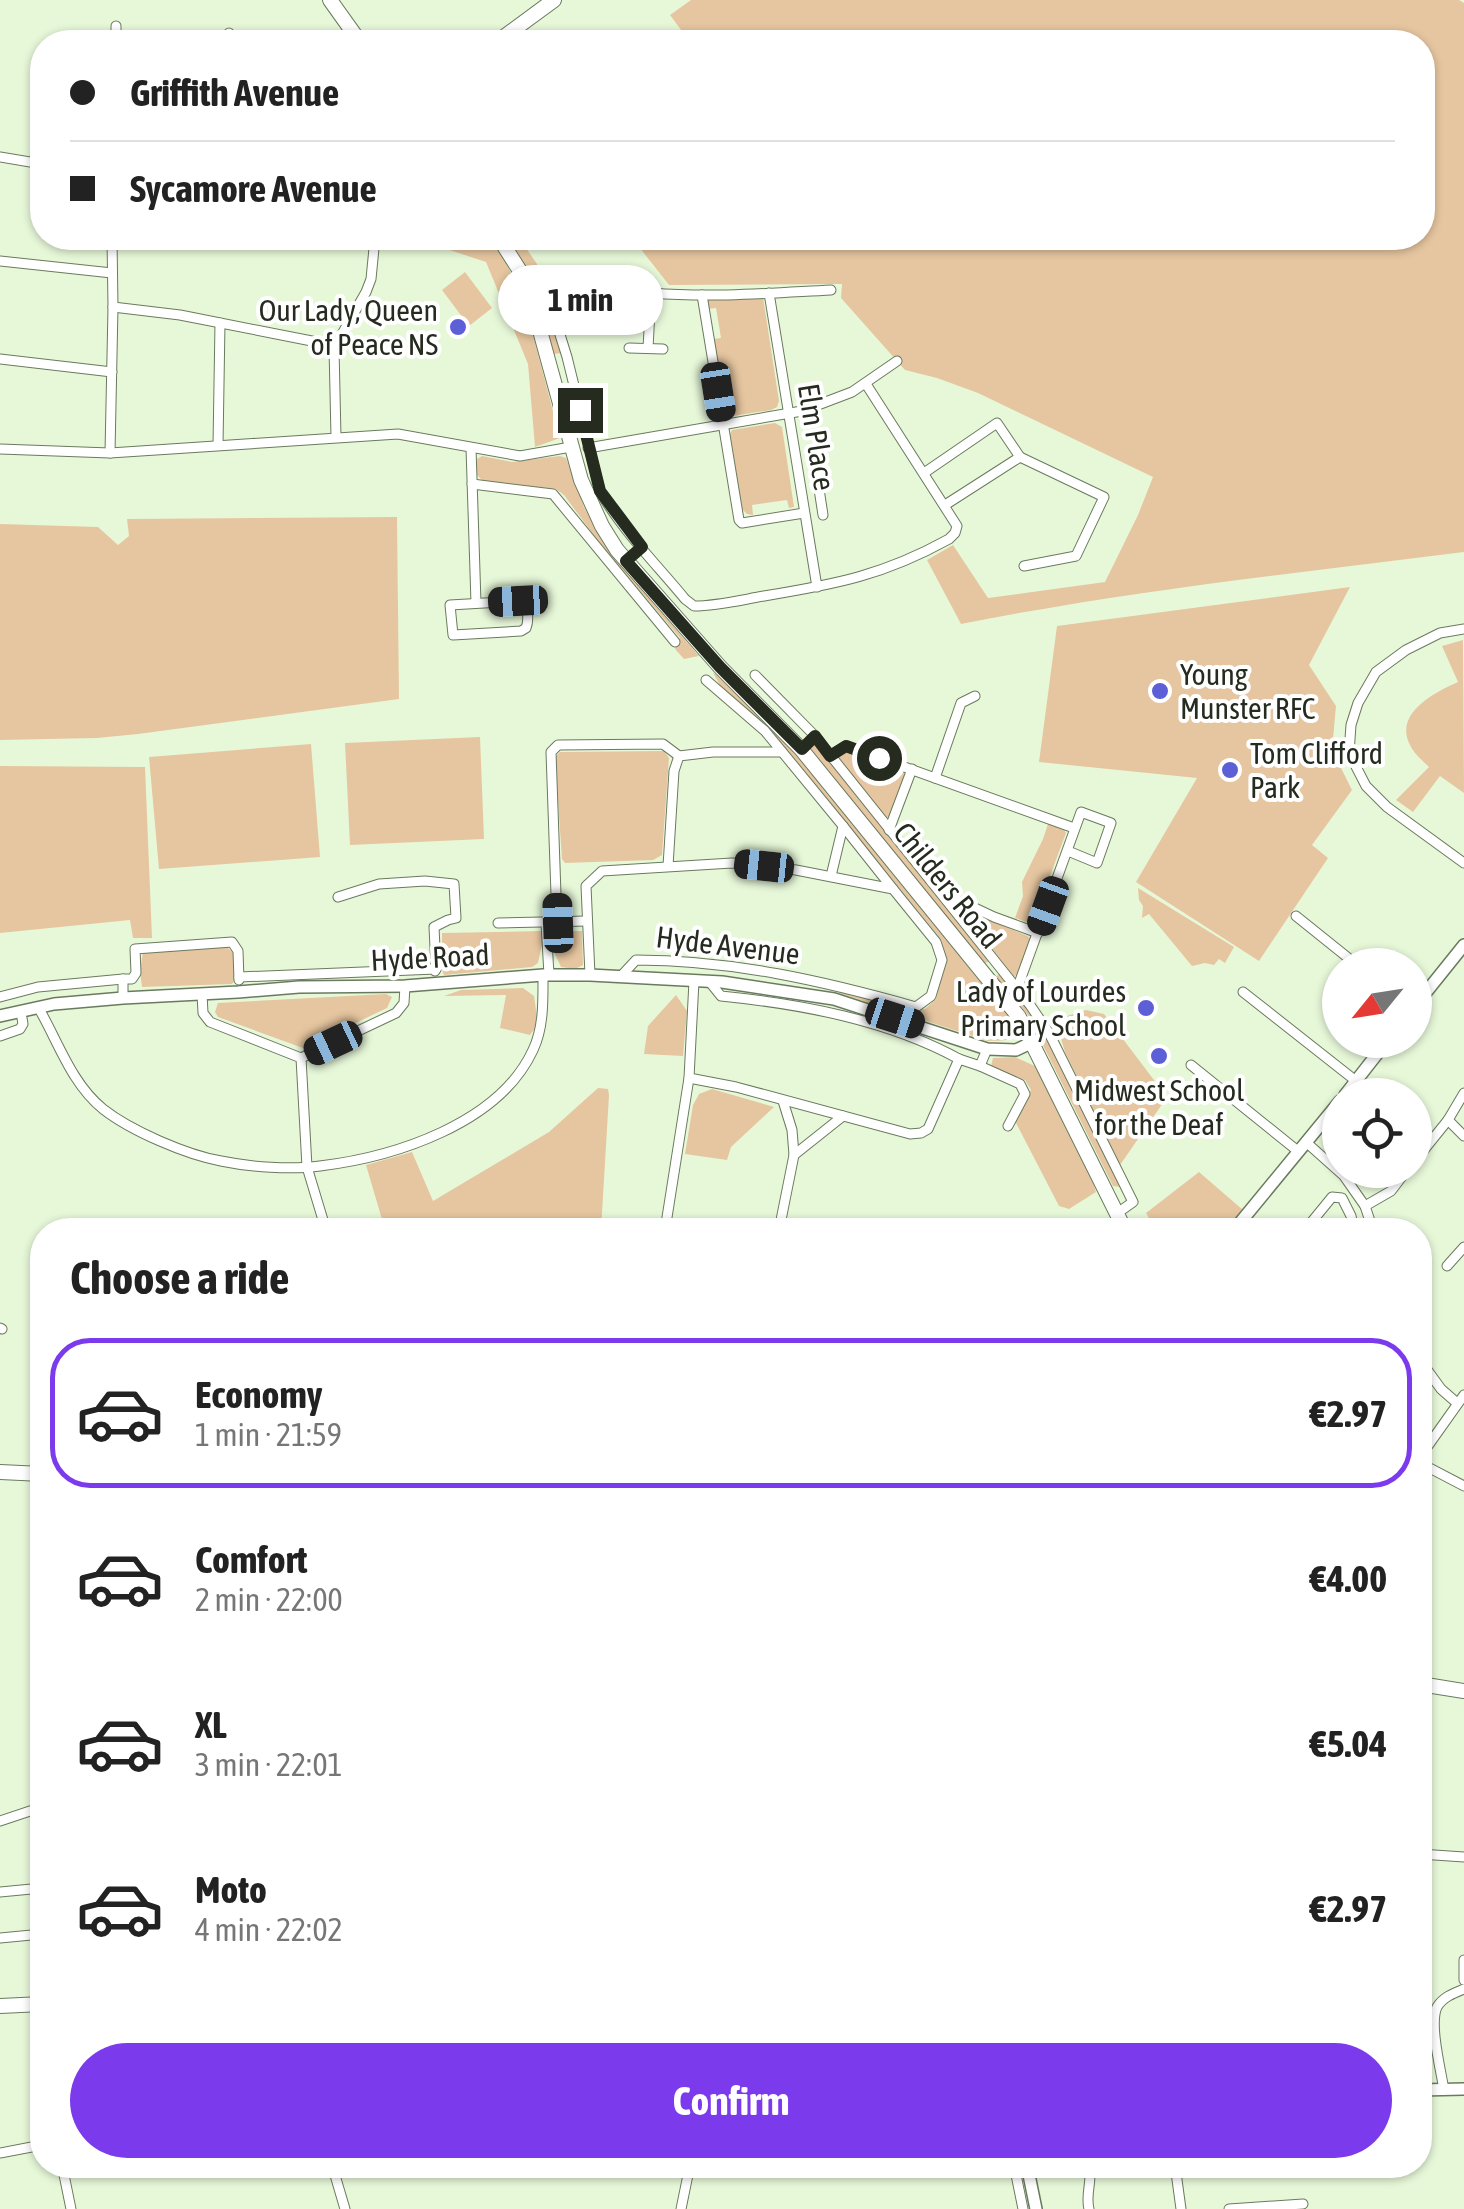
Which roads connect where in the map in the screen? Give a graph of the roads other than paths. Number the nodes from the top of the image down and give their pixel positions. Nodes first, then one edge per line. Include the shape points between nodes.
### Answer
1 (330, 0) edge
2 (554, 0) edge
3 (116, 26) dead end
4 (116, 30) edge
5 (351, 30) edge
6 (513, 30) edge
7 (0, 157) edge
8 (30, 162) edge
9 (112, 250) edge
10 (375, 250) edge
11 (507, 250) edge
12 (0, 262) edge
13 (112, 274) junction
14 (832, 290) dead end
15 (651, 293) junction
16 (769, 294) junction
17 (702, 295) junction
18 (113, 307) junction
19 (220, 322) junction
20 (334, 348) junction
21 (629, 348) dead end
22 (648, 348) junction
23 (663, 349) dead end
24 (567, 357) junction
25 (0, 359) edge
26 (897, 361) dead end
27 (550, 362) junction
28 (112, 372) junction
29 (866, 384) junction
30 (788, 414) junction
31 (724, 425) junction
32 (336, 437) junction
33 (218, 445) junction
34 (571, 446) junction
35 (470, 448) junction
36 (588, 448) junction
37 (0, 450) edge
38 (110, 453) junction
39 (1020, 457) junction
40 (924, 472) junction
41 (817, 476) dead end
42 (472, 484) junction
43 (820, 494) junction
44 (802, 497) junction
45 (945, 506) junction
46 (804, 513) junction
47 (823, 515) dead end
48 (642, 547) junction
49 (626, 561) junction
50 (1024, 566) dead end
51 (817, 588) junction
52 (476, 603) junction
53 (1464, 629) edge
54 (674, 642) dead end
55 (754, 674) dead end
56 (706, 680) dead end
57 (975, 696) dead end
58 (815, 736) junction
59 (802, 749) junction
60 (782, 752) junction
61 (678, 756) junction
62 (830, 756) junction
63 (912, 769) junction
64 (934, 778) junction
65 (843, 826) junction
66 (1074, 828) junction
67 (889, 830) junction
68 (1068, 851) junction
69 (1464, 862) edge
70 (668, 866) junction
71 (831, 876) junction
72 (893, 889) junction
73 (938, 890) junction
74 (338, 897) dead end
75 (1296, 916) dead end
76 (587, 922) junction
77 (498, 923) dead end
78 (552, 923) junction
79 (1038, 933) junction
80 (1464, 945) edge
81 (1336, 948) edge
82 (668, 960) junction
83 (723, 964) junction
84 (997, 964) junction
85 (436, 969) junction
86 (590, 974) junction
87 (985, 975) junction
88 (546, 976) junction
89 (622, 976) junction
90 (238, 977) junction
91 (123, 979) junction
92 (666, 979) junction
93 (694, 981) junction
94 (716, 982) junction
95 (437, 984) junction
96 (836, 984) junction
97 (1432, 985) edge
98 (405, 986) junction
99 (1017, 989) junction
100 (238, 992) junction
101 (1242, 992) dead end
102 (202, 994) junction
103 (0, 997) edge
104 (124, 998) junction
105 (834, 999) junction
106 (38, 1007) junction
107 (830, 1013) junction
108 (0, 1016) edge
109 (22, 1018) dead end
110 (0, 1036) edge
111 (956, 1038) junction
112 (1033, 1042) junction
113 (987, 1049) junction
114 (955, 1057) junction
115 (301, 1058) junction
116 (1374, 1058) edge
117 (1191, 1064) dead end
118 (980, 1066) junction
119 (689, 1078) junction
120 (1352, 1078) edge
121 (1358, 1078) edge
122 (1464, 1093) edge
123 (783, 1100) junction
124 (844, 1116) junction
125 (1448, 1120) junction
126 (1322, 1124) edge
127 (1008, 1126) dead end
128 (1464, 1136) edge
129 (1432, 1139) edge
130 (1303, 1148) junction
131 (794, 1155) junction
132 (307, 1167) junction
133 (1392, 1188) edge
134 (1365, 1206) junction
135 (1116, 1214) junction
136 (322, 1218) edge
137 (667, 1218) edge
138 (782, 1218) edge
139 (1118, 1218) edge
140 (1244, 1218) edge
141 (1314, 1218) edge
142 (1351, 1218) edge
143 (1369, 1218) edge
144 (1464, 1248) edge
145 (1448, 1266) dead end
146 (1432, 1377) edge
147 (1460, 1399) edge
148 (1432, 1442) edge
149 (1432, 1467) edge
150 (0, 1472) edge
151 (30, 1473) edge
152 (1464, 1486) edge
153 (1432, 1686) edge
154 (1464, 1692) edge
155 (30, 1811) edge
156 (0, 1821) edge
157 (1432, 1855) edge
158 (1464, 1857) edge
159 (30, 1889) edge
160 (0, 1892) edge
161 (30, 1935) edge
162 (0, 1938) edge
163 (1464, 1960) edge
164 (1464, 1980) edge
165 (1464, 1988) edge
166 (30, 2005) edge
167 (0, 2006) edge
168 (1432, 2090) edge
169 (1444, 2090) junction
170 (1464, 2090) edge
171 (30, 2148) edge
172 (0, 2154) edge
173 (65, 2178) edge
174 (336, 2178) edge
175 (687, 2178) edge
176 (1017, 2178) edge
177 (1030, 2178) edge
178 (1090, 2178) edge
179 (1177, 2178) edge
180 (1302, 2204) dead end
181 (71, 2209) edge
182 (345, 2209) edge
183 (680, 2209) edge
184 (1023, 2209) edge
185 (1036, 2209) edge
186 (1088, 2209) edge
187 (1181, 2209) edge
188 (1229, 2209) edge

1 - 5 main road
2 - 6 main road
3 - 4 street
7 - 8 street
9 - 13 street
10 - 20 street via 366,292
11 - 27 main road, Childers Road via 531,298
12 - 13 street
13 - 18 street
14 - 16 street
15 - 17 street
15 - 22 street
15 - 24 street via 547,276
16 - 17 street
16 - 30 street, Elm Place
17 - 31 street
18 - 19 street
18 - 28 street
19 - 20 street
19 - 33 street
20 - 32 street
21 - 22 street
22 - 23 street
24 - 27 street
24 - 36 street
25 - 28 street
26 - 29 street
27 - 34 main road, Childers Road
28 - 38 street
29 - 30 street
29 - 40 street
30 - 31 street
30 - 44 street, Elm Place
31 - 36 street
31 - 46 street via 742,523
32 - 33 street
32 - 35 street via 407,434
33 - 38 street
34 - 35 street via 520,456
34 - 49 main road, Childers Road via 602,526
35 - 42 street
36 - 48 street via 600,491
37 - 38 street
39 - 40 street via 998,423
39 - 45 street
39 - 50 street via 1104,497 1076,556
40 - 45 street
41 - 43 street
42 - 52 street
42 - 54 street via 553,494
43 - 44 street
43 - 47 street
44 - 46 street, Elm Place
45 - 51 street via 957,526 950,539 904,563
46 - 51 street, Elm Place
48 - 49 street
48 - 51 street via 694,606
49 - 59 main road, Childers Road
52 - 52 street via 450,605 453,636 521,631 528,624 523,602
53 - 69 street via 1440,633 1376,672 1358,703 1350,753 1366,786 1387,807
55 - 58 street
56 - 60 street
57 - 64 street via 961,704
58 - 59 street
58 - 62 street
59 - 87 main road, Childers Road
60 - 61 street
60 - 65 street
61 - 70 street
61 - 78 street via 664,744 558,745 551,752
62 - 63 street via 846,746
62 - 67 street
63 - 64 street
63 - 67 street
64 - 66 street
65 - 71 street
65 - 72 street
66 - 68 street
66 - 68 street via 1081,812 1111,824 1097,862
67 - 73 street
68 - 79 street
70 - 71 street via 732,863
70 - 76 street via 602,872 586,886
71 - 72 street
72 - 96 street, Hyde Avenue via 936,942 942,960 931,996 916,1007
73 - 79 street
73 - 84 street
74 - 85 street via 379,884 454,884 456,918 434,928
75 - 81 street
76 - 78 street
76 - 86 street
77 - 78 street
78 - 88 street
79 - 99 street
80 - 97 street
82 - 83 street, Hyde Avenue
82 - 89 street, Hyde Avenue via 636,960
82 - 92 street
83 - 94 street
83 - 96 street, Hyde Avenue
84 - 87 street
84 - 99 street
85 - 90 street
85 - 95 street
86 - 88 street, Hyde Road
86 - 89 street, Hyde Road
87 - 112 main road, Childers Road
88 - 95 street, Hyde Road
88 - 132 street via 535,1048 480,1111 402,1148
89 - 92 street, Hyde Road
90 - 91 street via 238,951 226,940 135,948 136,976
90 - 100 street
91 - 103 street
91 - 104 street
92 - 93 street, Hyde Road
93 - 94 street, Hyde Road
93 - 119 street
94 - 105 street, Hyde Road
94 - 107 street via 721,996
95 - 98 street, Hyde Road
96 - 105 street, Hyde Avenue
98 - 100 street, Hyde Road
98 - 115 street via 396,1013
99 - 135 street via 1049,1033 1133,1202
100 - 102 street, Hyde Road
101 - 120 street
102 - 104 street, Hyde Road
102 - 115 street via 210,1022
104 - 106 street, Hyde Road
105 - 107 street, Hyde Avenue
105 - 111 street, Hyde Road
106 - 108 street, Hyde Road
106 - 132 street via 75,1077 118,1119 203,1157
107 - 114 street
109 - 110 street via 20,1030
111 - 113 street, Hyde Road
111 - 114 street
112 - 113 street, Hyde Road via 1016,1050
112 - 135 main road, Childers Road
113 - 118 street
114 - 118 street
114 - 124 street via 921,1132
115 - 132 street
116 - 121 street
117 - 130 street
118 - 127 street via 1024,1088
119 - 123 street
119 - 137 street
122 - 125 street
123 - 124 street
123 - 131 street
124 - 131 street
125 - 128 street
125 - 129 street
126 - 130 street
130 - 134 street via 1344,1176
130 - 140 street
131 - 138 street
132 - 136 street
133 - 134 street
134 - 143 street
135 - 139 main road, Childers Road
141 - 142 street via 1332,1197 1342,1198
144 - 145 street
146 - 147 street
147 - 148 street
149 - 152 street
150 - 151 main road
153 - 154 main road
155 - 156 street
157 - 158 street
159 - 160 street
161 - 162 street
163 - 164 street
165 - 169 street via 1446,1997 1434,2019
166 - 167 main road
168 - 169 street
169 - 170 street
171 - 172 street
173 - 181 street
174 - 182 street
175 - 183 street
176 - 184 street
177 - 185 street
178 - 186 street
179 - 187 street
180 - 188 street

